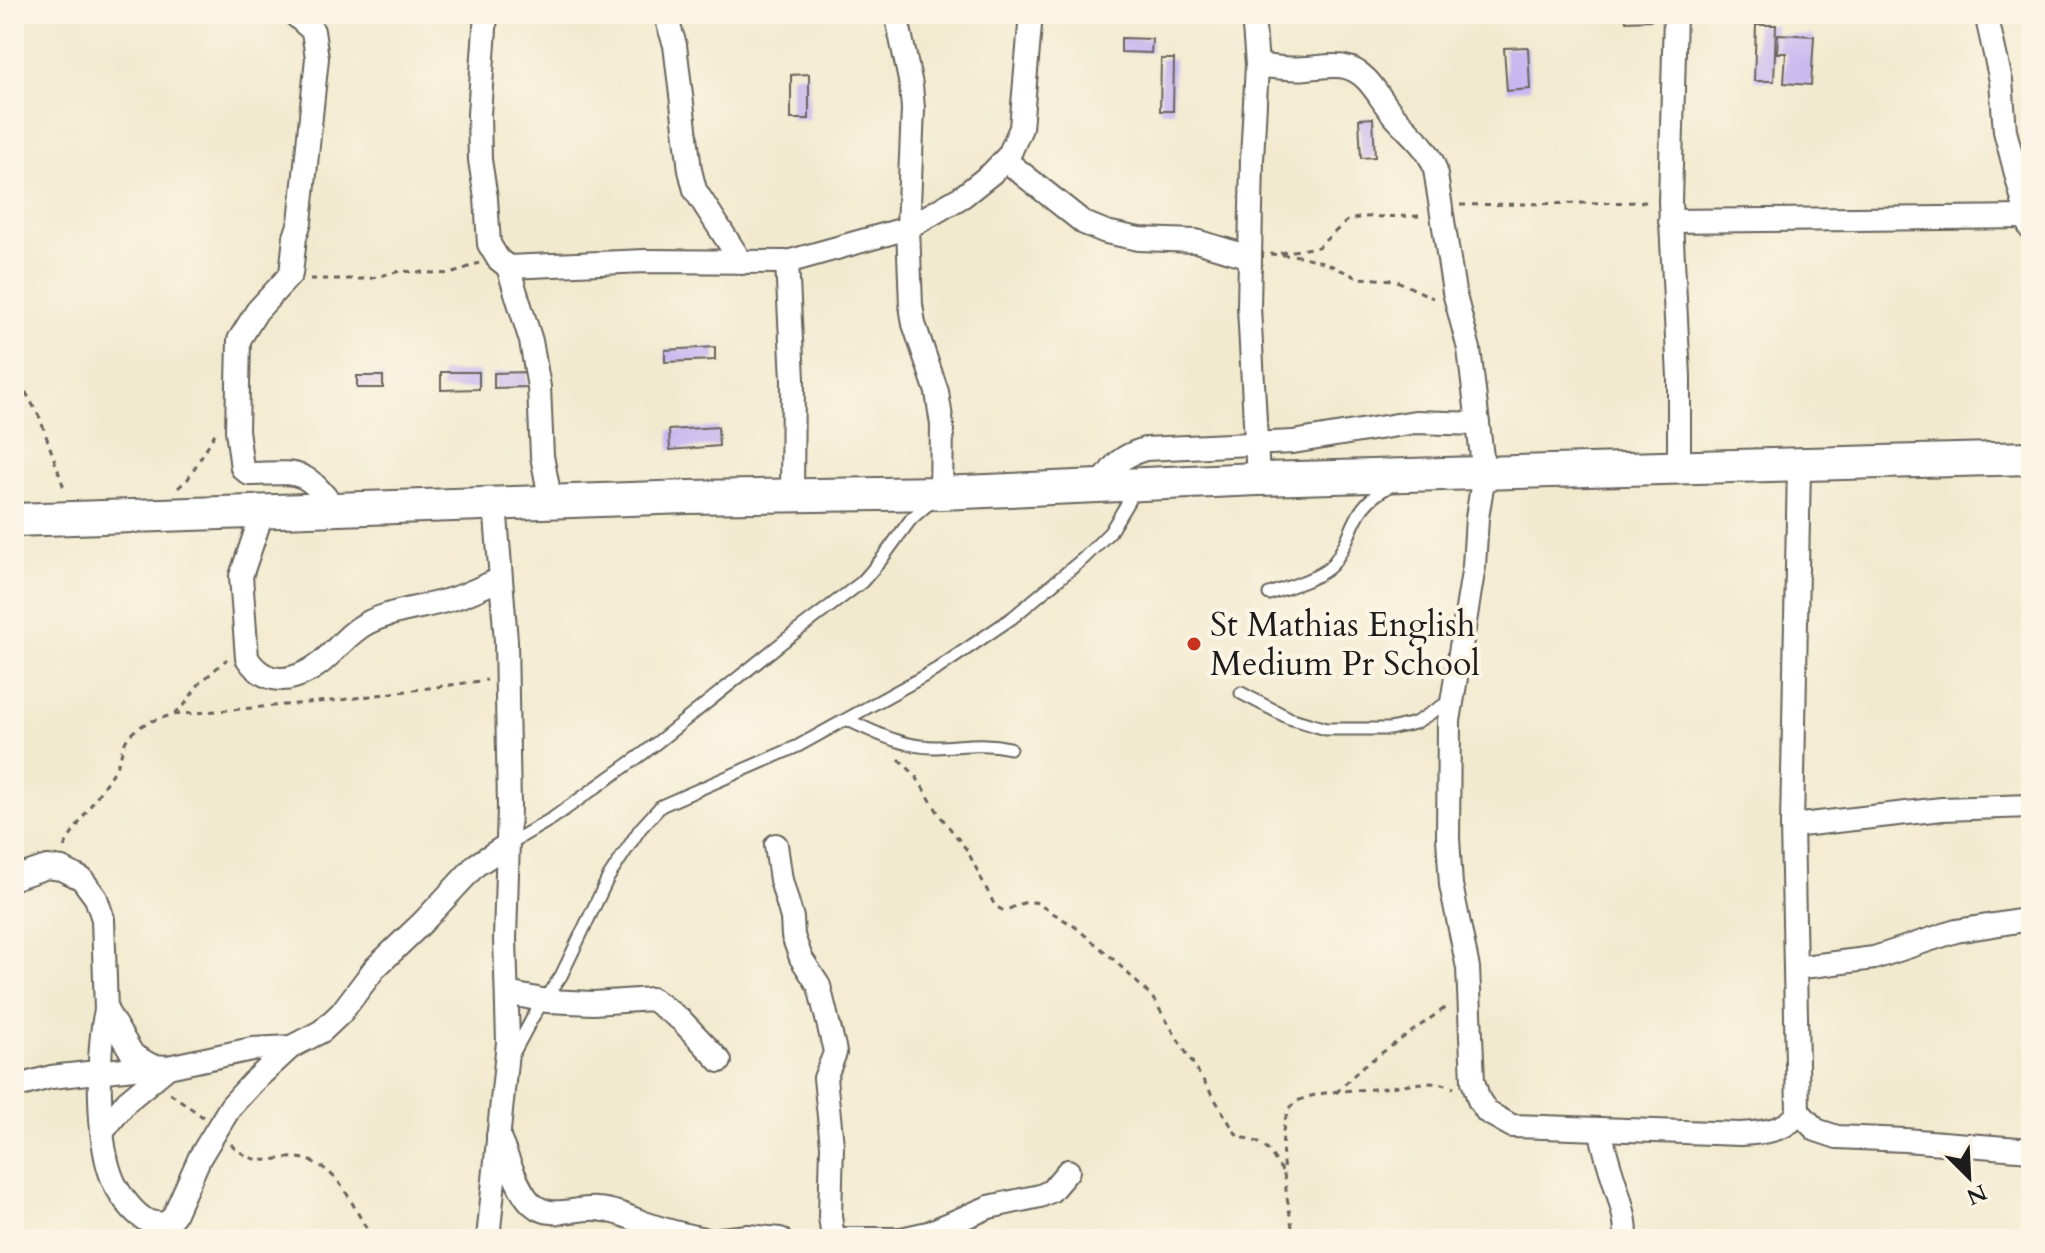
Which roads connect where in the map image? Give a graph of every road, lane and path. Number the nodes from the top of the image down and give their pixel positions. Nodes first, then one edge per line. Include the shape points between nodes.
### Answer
1 (294, 14) edge
2 (486, 14) edge
3 (665, 14) edge
4 (896, 14) edge
5 (1031, 14) edge
6 (1253, 14) edge
7 (1675, 14) edge
8 (1986, 14) edge
9 (1257, 65) junction
10 (1005, 160) junction
11 (1441, 210) junction
12 (1670, 211) junction
13 (2030, 224) edge
14 (908, 228) junction
15 (1276, 254) junction
16 (1250, 255) junction
17 (787, 262) junction
18 (503, 263) junction
19 (742, 263) junction
20 (287, 280) junction
21 (1460, 316) junction
22 (14, 371) edge
23 (1478, 424) junction
24 (218, 430) dead end
25 (1256, 443) junction
26 (2031, 458) edge
27 (1799, 466) junction
28 (1679, 469) junction
29 (1484, 474) junction
30 (1408, 476) junction
31 (1258, 479) junction
32 (1138, 485) junction
33 (1100, 486) junction
34 (174, 491) dead end
35 (941, 493) junction
36 (792, 495) junction
37 (551, 503) junction
38 (495, 504) junction
39 (335, 509) junction
40 (263, 511) junction
41 (74, 517) junction
42 (14, 520) edge
43 (500, 579) junction
44 (1269, 594) dead end
45 (245, 637) junction
46 (507, 676) junction
47 (1241, 693) dead end
48 (1452, 699) junction
49 (172, 715) junction
50 (848, 720) junction
51 (884, 737) junction
52 (1010, 748) dead end
53 (2031, 806) edge
54 (1792, 826) junction
55 (507, 845) junction
56 (776, 845) dead end
57 (47, 867) junction
58 (14, 878) edge
59 (2031, 919) edge
60 (1795, 968) junction
61 (1468, 991) junction
62 (507, 993) junction
63 (545, 1001) junction
64 (106, 1010) junction
65 (291, 1047) junction
66 (720, 1061) dead end
67 (157, 1071) junction
68 (505, 1071) junction
69 (100, 1073) junction
70 (14, 1083) edge
71 (1336, 1093) junction
72 (1479, 1100) junction
73 (1798, 1111) junction
74 (216, 1129) junction
75 (1601, 1129) junction
76 (104, 1130) junction
77 (497, 1135) junction
78 (2031, 1150) edge
79 (1068, 1171) dead end
80 (1284, 1174) junction
81 (164, 1234) edge
82 (374, 1239) edge
83 (488, 1239) edge
84 (704, 1239) edge
85 (720, 1239) edge
86 (780, 1239) edge
87 (832, 1239) edge
88 (1294, 1239) edge
89 (1625, 1239) edge

1 - 20 street via 313,31 317,58 300,222
2 - 18 street via 479,143 489,244
3 - 19 street via 675,45 695,190
4 - 14 street via 913,109
5 - 10 street via 1021,128
6 - 9 street
7 - 12 street
8 - 13 street via 2001,81 2005,131
9 - 11 street via 1338,65 1365,78 1429,155
9 - 16 street
10 - 14 street via 963,196
10 - 16 street via 1084,223 1106,232 1196,241
11 - 12 path
11 - 15 path via 1361,217 1347,221 1318,247
11 - 21 street
12 - 13 street
12 - 28 street
14 - 17 street
14 - 35 street via 914,324 942,425
15 - 16 path
15 - 21 path via 1326,263 1358,278 1395,280
16 - 25 street
17 - 19 street
17 - 36 street
18 - 19 street
18 - 20 path via 451,274 400,271 368,279
18 - 37 street via 531,341
20 - 39 street via 257,311 239,340 237,430 242,468 249,474 305,475
21 - 23 street
22 - 41 path via 40,418
23 - 25 street via 1415,422
23 - 29 street
24 - 34 path via 188,479
25 - 31 street
25 - 33 street via 1145,449 1115,463
26 - 27 main road
27 - 28 main road
27 - 54 street
28 - 29 main road
29 - 30 main road
29 - 48 street
30 - 31 main road
30 - 44 lane via 1374,494 1328,569
31 - 32 main road
32 - 33 main road
32 - 50 lane via 1110,532 1012,618
33 - 35 main road
35 - 36 main road
35 - 55 lane via 911,519 862,582 644,753
36 - 37 main road
37 - 38 main road
38 - 39 main road
38 - 43 street
39 - 40 main road
40 - 41 main road
40 - 45 street via 241,576
41 - 42 main road
43 - 45 street via 454,599 367,623 323,663 294,677 266,677 247,658
43 - 46 street
45 - 49 path
46 - 49 path via 341,700
46 - 55 street
47 - 48 lane via 1289,718 1326,729 1390,729 1415,723
48 - 61 street via 1448,838
49 - 57 path via 149,721 131,734 114,769
50 - 51 lane
50 - 63 lane via 661,806 614,868
51 - 52 lane via 912,745 988,743
51 - 80 path via 967,850 995,906 1004,911 1035,902 1111,957 1152,997 1234,1132 1260,1142
53 - 54 street via 1942,809
54 - 60 street
55 - 62 street
55 - 65 street via 476,865 322,1031
56 - 87 street via 793,936 819,986 835,1053 825,1078 832,1145
57 - 58 street
57 - 64 street via 82,879 96,898 103,919
59 - 60 street via 1956,931 1874,958
60 - 73 street
61 - 71 path via 1362,1067
61 - 72 street via 1473,1081
62 - 63 street
62 - 68 street
63 - 66 street via 652,999 681,1020
63 - 68 lane
64 - 67 street via 133,1055
64 - 69 street
65 - 67 street via 252,1049
65 - 74 street via 231,1106
67 - 69 street via 131,1067
67 - 74 path
67 - 76 street
68 - 77 street
69 - 70 street
69 - 76 street
71 - 72 path via 1433,1083
71 - 80 path via 1308,1097 1291,1107 1285,1122
72 - 75 street via 1487,1112 1512,1126
73 - 75 street via 1790,1123 1759,1133
73 - 78 street via 1816,1130 1837,1137
74 - 81 street
74 - 82 path via 247,1158 320,1166 342,1184
75 - 89 street via 1625,1216
76 - 81 street via 111,1177 123,1196
77 - 83 street
77 - 84 street via 524,1193 542,1210 619,1213
79 - 87 street via 1040,1196 989,1207 928,1233 901,1239
80 - 88 path
85 - 86 street

